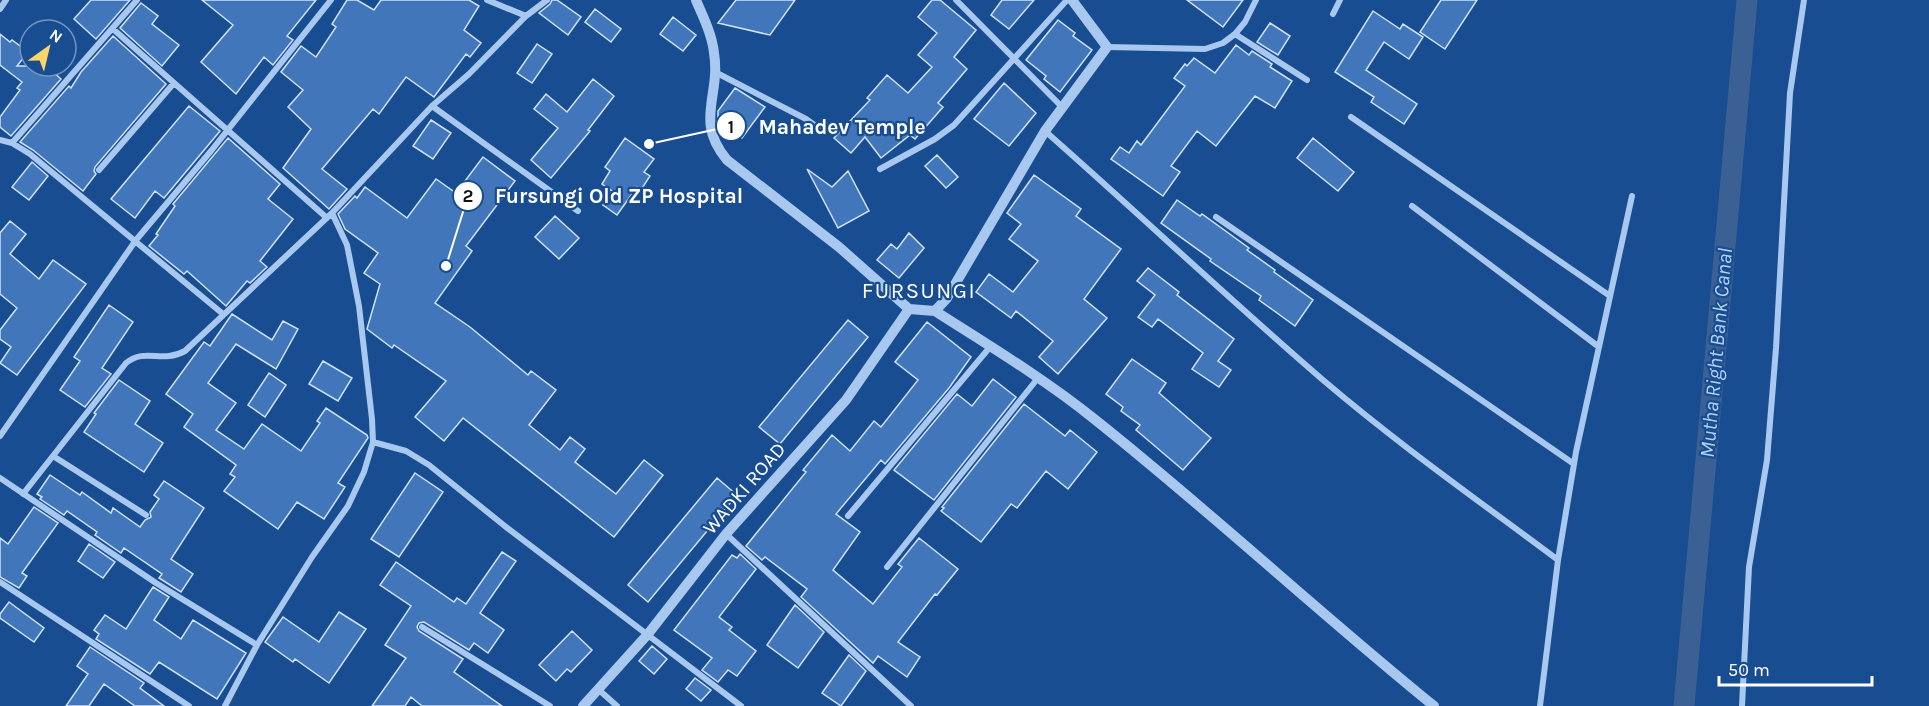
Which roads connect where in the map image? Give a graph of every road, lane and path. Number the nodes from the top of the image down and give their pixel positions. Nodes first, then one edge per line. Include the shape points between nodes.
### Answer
1 (6, 0) edge
2 (137, 0) edge
3 (330, 0) edge
4 (487, 0) edge
5 (547, 0) edge
6 (696, 0) edge
7 (956, 0) edge
8 (1067, 0) edge
9 (1072, 0) edge
10 (1256, 0) edge
11 (1340, 0) edge
12 (1804, 0) edge
13 (0, 9) edge
14 (1333, 14) dead end
15 (526, 16) junction
16 (113, 29) junction
17 (1235, 34) junction
18 (1107, 47) junction
19 (1014, 60) junction
20 (715, 72) junction
21 (1307, 80) dead end
22 (174, 83) junction
23 (432, 106) junction
24 (1062, 107) junction
25 (1352, 117) dead end
26 (228, 130) junction
27 (1045, 130) junction
28 (823, 131) dead end
29 (0, 140) edge
30 (12, 143) junction
31 (99, 170) dead end
32 (880, 170) dead end
33 (1632, 196) dead end
34 (1412, 206) dead end
35 (578, 211) dead end
36 (332, 213) junction
37 (1216, 217) dead end
38 (327, 218) junction
39 (136, 240) junction
40 (1610, 296) junction
41 (909, 309) junction
42 (935, 311) junction
43 (223, 314) junction
44 (990, 347) junction
45 (1599, 347) junction
46 (1038, 378) junction
47 (0, 436) edge
48 (373, 442) junction
49 (53, 456) junction
50 (1574, 464) junction
51 (0, 478) edge
52 (23, 494) junction
53 (146, 515) dead end
54 (848, 516) dead end
55 (726, 534) junction
56 (1558, 560) junction
57 (886, 567) dead end
58 (0, 582) edge
59 (422, 627) dead end
60 (648, 634) junction
61 (257, 645) junction
62 (599, 690) junction
63 (189, 706) edge
64 (225, 706) edge
65 (550, 706) edge
66 (583, 706) edge
67 (617, 706) edge
68 (741, 706) edge
69 (911, 706) edge
70 (1434, 706) edge
71 (1540, 706) edge
72 (1742, 706) edge

1 - 13 street
2 - 16 street
3 - 26 street
4 - 15 street
5 - 15 street
6 - 20 street via 710,33
7 - 19 street
8 - 19 street
9 - 18 street
10 - 17 street
11 - 14 street
12 - 72 street via 1790,93 1776,348 1767,460 1749,567
15 - 23 street
16 - 22 street
16 - 30 street
17 - 18 street via 1205,49
17 - 21 street
18 - 24 street
19 - 24 street
19 - 32 street via 954,125
20 - 28 street
20 - 41 street via 710,120 717,148
22 - 26 street
22 - 31 street
23 - 35 street
23 - 36 street
24 - 27 street
25 - 40 street
26 - 38 street
26 - 39 street
27 - 42 street via 947,298
27 - 56 street via 1324,381
29 - 30 street
30 - 39 street
33 - 40 street
34 - 45 street
36 - 38 street
36 - 48 street via 347,245 360,306
37 - 50 street
38 - 43 street
39 - 43 street
39 - 47 street
40 - 45 street
41 - 42 street
41 - 55 street, WADKI ROAD via 846,400
42 - 44 street
43 - 49 street via 175,356 133,357
44 - 46 street
44 - 54 street
45 - 50 street
46 - 57 street
46 - 70 street via 1109,431
48 - 60 street via 405,451 429,465
48 - 61 street via 348,506
49 - 52 street
49 - 53 street
50 - 56 street
51 - 52 street
52 - 61 street
55 - 60 street, WADKI ROAD
55 - 69 street
56 - 71 street
58 - 63 street
59 - 65 street
60 - 62 street, WADKI ROAD
60 - 68 street
61 - 64 street
62 - 66 street, WADKI ROAD
62 - 67 street

